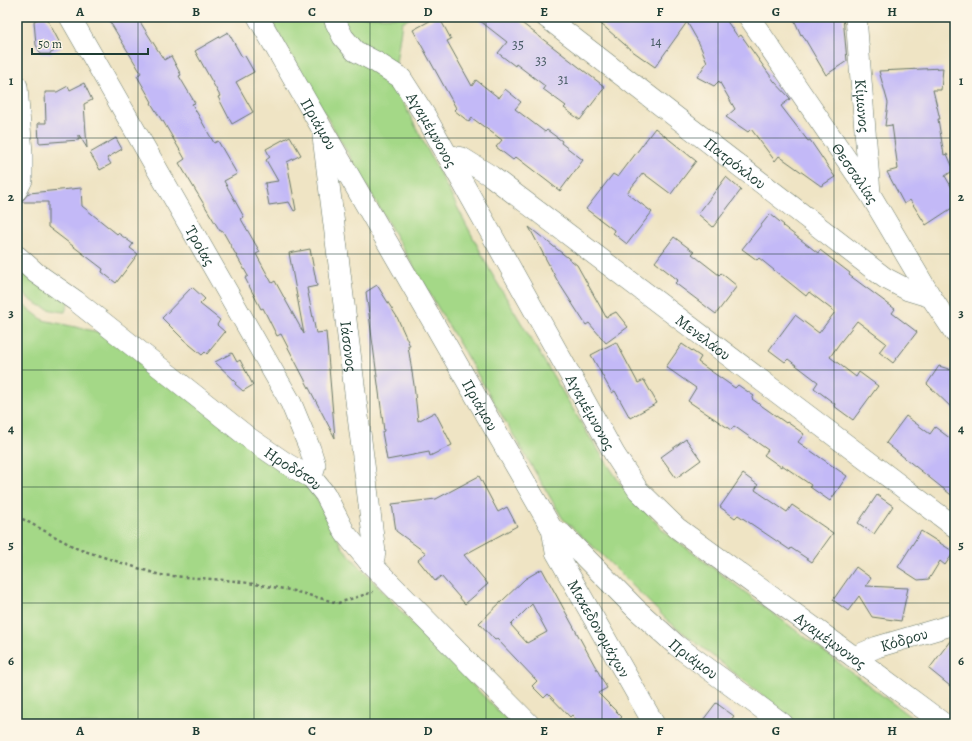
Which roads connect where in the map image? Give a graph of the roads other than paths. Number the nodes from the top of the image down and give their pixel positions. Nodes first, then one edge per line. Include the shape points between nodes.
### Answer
1 (70, 17) edge
2 (258, 17) edge
3 (335, 17) edge
4 (546, 17) edge
5 (749, 17) edge
6 (856, 17) edge
7 (17, 86) edge
8 (321, 128) junction
9 (447, 155) junction
10 (17, 190) edge
11 (870, 194) junction
12 (17, 256) edge
13 (930, 297) junction
14 (955, 333) edge
15 (312, 478) junction
16 (955, 527) edge
17 (552, 530) junction
18 (370, 563) junction
19 (955, 624) edge
20 (854, 657) junction
21 (529, 724) edge
22 (654, 724) edge
23 (783, 724) edge
24 (944, 724) edge

1 - 15 street, Τροίας via 292,403 315,465
2 - 8 street, Πριάμου
3 - 9 street, Αγαμέμνονος via 343,37 355,51 401,78
4 - 13 street, Πατρόκλου via 885,278 908,290
5 - 11 street, Θεσσαλίας
6 - 11 street, Κίμωνος
7 - 10 street via 22,153 22,180
8 - 17 street, Πριάμου
8 - 18 street, Ιάσονος via 375,552
9 - 16 street, Μενελάου via 462,158 491,176
9 - 20 street, Αγαμέμνονος via 615,455 638,490 677,528
11 - 13 street, Θεσσαλίας
12 - 15 street, Ηροδότου via 248,438
13 - 14 street, Θεσσαλίας
15 - 18 street, Ηροδότου via 325,494 345,533
17 - 22 street, Μακεδονομάχων via 556,552
17 - 23 street, Πριάμου via 562,534 636,609 676,645
18 - 21 street, Ηροδότου
19 - 20 street, Κόδρου via 877,647
20 - 24 street, Αγαμέμνονος

